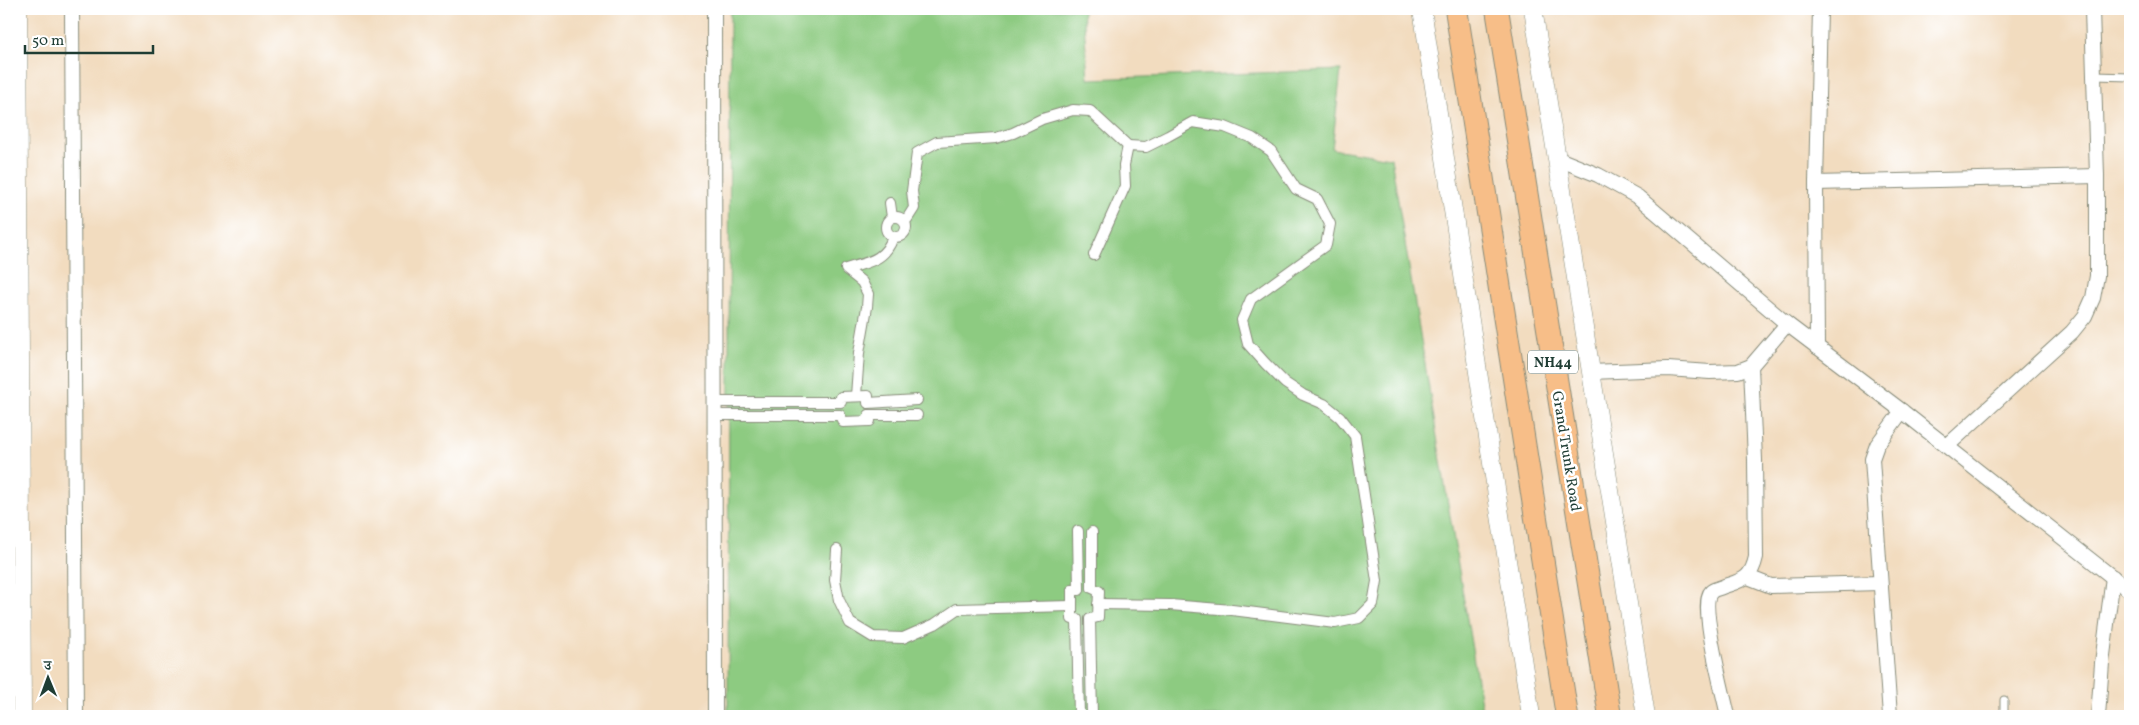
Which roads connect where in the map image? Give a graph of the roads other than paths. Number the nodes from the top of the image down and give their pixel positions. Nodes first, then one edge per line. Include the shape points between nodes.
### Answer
1 (18, 9) edge
2 (72, 9) edge
3 (714, 9) edge
4 (1422, 9) edge
5 (1456, 9) edge
6 (1497, 9) edge
7 (1533, 9) edge
8 (1820, 9) edge
9 (2092, 9) edge
10 (2095, 76) junction
11 (2130, 77) edge
12 (1128, 146) junction
13 (1556, 158) junction
14 (2098, 176) junction
15 (1816, 183) junction
16 (890, 203) dead end
17 (892, 217) junction
18 (903, 219) junction
19 (893, 237) junction
20 (1094, 255) dead end
21 (1787, 324) junction
22 (1818, 347) junction
23 (1751, 366) junction
24 (1590, 372) junction
25 (856, 396) junction
26 (916, 400) dead end
27 (716, 409) junction
28 (1902, 411) junction
29 (917, 415) dead end
30 (1947, 446) junction
31 (1078, 531) dead end
32 (1092, 532) dead end
33 (837, 550) dead end
34 (1748, 577) junction
35 (2113, 577) junction
36 (1880, 583) junction
37 (2130, 591) edge
38 (1098, 604) junction
39 (1072, 606) junction
40 (2004, 700) dead end
41 (22, 716) edge
42 (76, 716) edge
43 (715, 716) edge
44 (1079, 716) edge
45 (1092, 716) edge
46 (1531, 716) edge
47 (1566, 716) edge
48 (1610, 716) edge
49 (1646, 716) edge
50 (1728, 716) edge
51 (1890, 716) edge
52 (2004, 716) edge
53 (2098, 716) edge

1 - 41 street
2 - 42 street
3 - 27 street
4 - 46 street
5 - 47 highway, NH44
6 - 48 highway, Grand Trunk Road / NH44
7 - 13 street
8 - 15 street
9 - 10 street
10 - 11 lane
10 - 14 street
12 - 18 street via 1090,112 1073,110 996,138 938,142 917,152 912,191 914,208 907,219
12 - 20 street via 1124,165 1125,186
12 - 38 street via 1146,146 1193,122 1225,127 1252,138 1271,152 1296,189 1317,199 1330,224 1326,245 1251,298 1242,320 1248,344 1265,363 1303,395 1324,404 1355,436 1377,581 1373,604 1358,618 1335,623 1179,605
13 - 21 street via 1598,175 1638,197
13 - 24 street
14 - 15 street
14 - 30 street via 2097,276 2085,316 2072,332
15 - 22 street
16 - 17 street
17 - 18 street
17 - 19 street via 886,226
18 - 19 street via 905,232
19 - 25 street via 889,249 874,260 846,269 862,282 868,294
21 - 22 street
21 - 23 street
22 - 28 street
23 - 24 street via 1724,372 1668,369
23 - 34 street via 1756,557
24 - 49 street
25 - 26 street via 868,396 868,403
25 - 27 street via 841,397 841,402
27 - 29 street via 840,415 842,422 870,421 869,414
27 - 43 street
28 - 30 street
28 - 36 street via 1878,445 1872,460
30 - 35 street
31 - 39 street via 1080,590 1072,590
32 - 38 street via 1092,588 1099,591
33 - 39 street via 835,580 839,600 850,623 873,637 903,638 935,624 957,609
34 - 36 street via 1772,586
34 - 50 street via 1713,590 1706,606
35 - 37 street
35 - 53 street
36 - 51 street
38 - 45 street via 1098,617 1090,619
39 - 44 street via 1072,619 1077,619
40 - 52 lane

